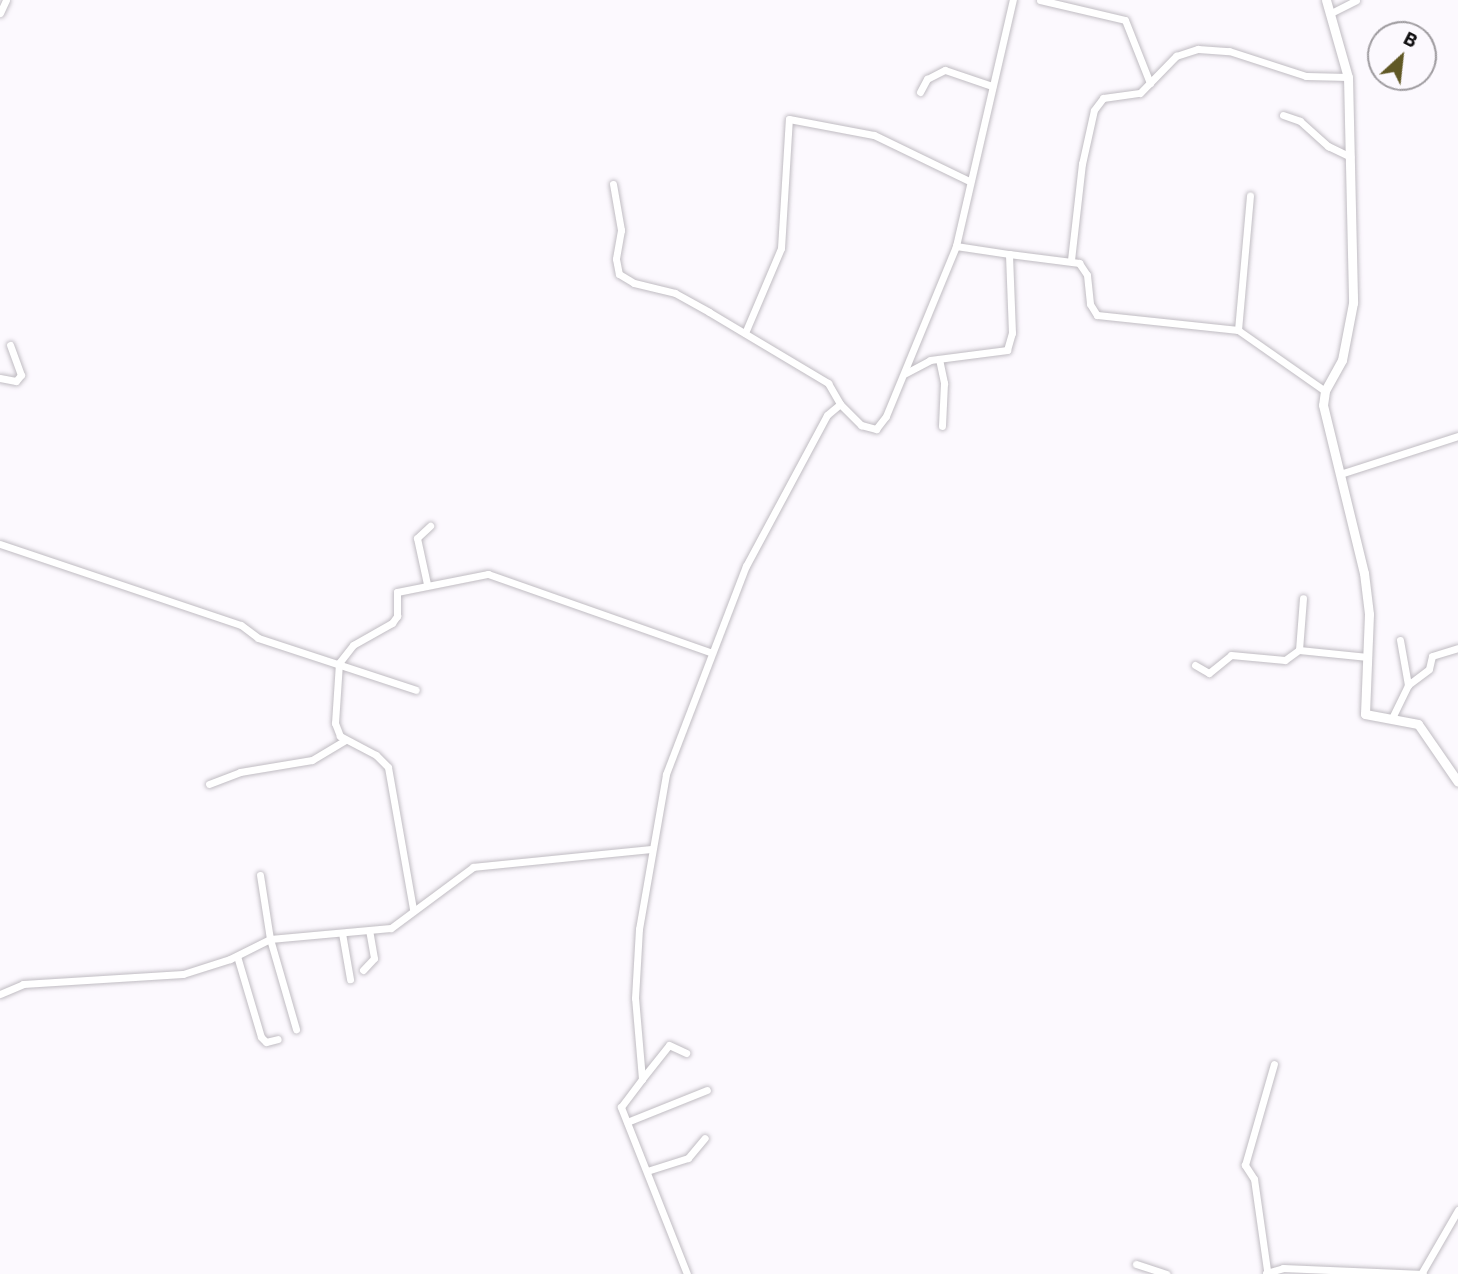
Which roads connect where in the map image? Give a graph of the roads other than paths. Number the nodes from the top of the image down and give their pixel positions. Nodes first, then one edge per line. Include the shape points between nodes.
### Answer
1 (6, 0) edge
2 (1013, 0) edge
3 (1040, 0) edge
4 (1326, 0) edge
5 (1356, 0) edge
6 (0, 13) edge
7 (1331, 13) junction
8 (1348, 77) junction
9 (1150, 83) junction
10 (992, 86) junction
11 (920, 92) dead end
12 (1283, 116) dead end
13 (1351, 157) junction
14 (969, 181) junction
15 (613, 184) dead end
16 (1250, 196) dead end
17 (956, 246) junction
18 (1009, 254) junction
19 (1071, 260) junction
20 (1238, 330) junction
21 (745, 333) junction
22 (10, 345) dead end
23 (939, 359) junction
24 (904, 375) junction
25 (0, 378) edge
26 (1325, 391) junction
27 (840, 404) junction
28 (942, 426) dead end
29 (1458, 436) edge
30 (1343, 473) junction
31 (429, 526) dead end
32 (0, 544) edge
33 (428, 584) junction
34 (1303, 598) dead end
35 (1401, 640) dead end
36 (1458, 648) edge
37 (1298, 650) junction
38 (710, 652) junction
39 (1368, 657) junction
40 (339, 663) junction
41 (1195, 665) dead end
42 (1408, 685) junction
43 (416, 690) dead end
44 (1392, 718) junction
45 (345, 740) junction
46 (1458, 782) edge
47 (209, 784) dead end
48 (650, 849) junction
49 (260, 875) dead end
50 (413, 909) junction
51 (369, 931) junction
52 (342, 933) junction
53 (270, 939) junction
54 (237, 956) junction
55 (363, 970) dead end
56 (350, 979) dead end
57 (0, 994) edge
58 (296, 1029) dead end
59 (278, 1039) dead end
60 (686, 1053) dead end
61 (1274, 1064) dead end
62 (642, 1079) junction
63 (707, 1090) dead end
64 (626, 1122) junction
65 (705, 1138) dead end
66 (647, 1171) junction
67 (1458, 1210) edge
68 (1136, 1264) dead end
69 (1266, 1272) edge
70 (687, 1274) edge
71 (1166, 1274) edge
72 (1422, 1274) edge

1 - 6 street
2 - 10 street
3 - 9 street via 1125,20
4 - 7 street
5 - 7 street
7 - 8 street
8 - 9 street via 1306,76 1229,51 1198,49 1176,56
8 - 13 street
9 - 19 street via 1140,93 1103,99 1094,110 1082,164
10 - 11 street via 945,71 927,79
10 - 14 street
12 - 13 street via 1300,121 1321,141
13 - 26 street via 1352,324 1342,360
14 - 17 street
14 - 21 street via 874,135 789,119 781,248
15 - 21 street via 621,230 616,259 619,274 634,283 675,293
16 - 20 street
17 - 18 street
17 - 24 street
18 - 19 street
18 - 23 street via 1012,333 1007,350
19 - 20 street via 1083,267 1097,315
20 - 26 street
21 - 27 street via 828,383
22 - 25 street via 21,375 16,381
23 - 24 street
23 - 28 street via 944,383
24 - 27 street via 876,429 861,425
26 - 30 street via 1323,405
27 - 38 street via 827,415 751,556
29 - 30 street
30 - 39 street via 1364,573
31 - 33 street via 417,538
32 - 40 street
33 - 38 street via 497,576
33 - 40 street via 397,592 397,617 392,624 353,645
34 - 37 street
35 - 42 street
36 - 42 street via 1436,654 1429,668
37 - 39 street
37 - 41 street via 1285,660 1231,655 1209,673
38 - 48 street via 666,774
39 - 44 street via 1365,714
40 - 43 street
40 - 45 street via 335,723
42 - 44 street
44 - 46 street via 1418,724
45 - 47 street via 312,760 240,772
45 - 50 street via 376,755 388,767
48 - 50 street via 473,867
48 - 62 street via 635,998
49 - 53 street
50 - 51 street via 398,924
51 - 52 street
51 - 55 street via 374,958
52 - 53 street
52 - 56 street
53 - 54 street
53 - 58 street
54 - 57 street via 171,976 23,984
54 - 59 street via 261,1037 266,1042
60 - 62 street via 669,1045
61 - 69 street via 1245,1165 1254,1180
62 - 64 street via 621,1105
63 - 64 street
64 - 66 street
65 - 66 street via 688,1158
66 - 70 street
67 - 72 street
68 - 71 street
69 - 72 street

